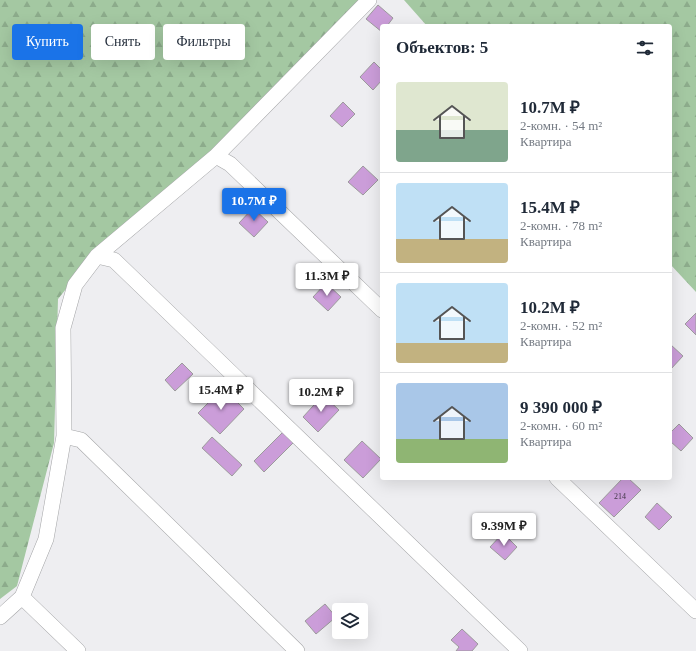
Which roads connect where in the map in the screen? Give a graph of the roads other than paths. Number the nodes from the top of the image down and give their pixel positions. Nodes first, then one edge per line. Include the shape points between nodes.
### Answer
1 (369, 0) edge
2 (216, 156) junction
3 (98, 256) junction
4 (380, 308) edge
5 (64, 436) junction
6 (559, 480) edge
7 (22, 597) junction
8 (696, 611) edge
9 (0, 617) edge
10 (78, 651) edge
11 (297, 651) edge
12 (520, 651) edge

1 - 2 street
2 - 3 street
2 - 4 street via 230,164
3 - 5 street via 75,285 63,328
3 - 12 street via 114,260
5 - 7 street via 46,539
5 - 11 street via 81,440
6 - 8 street
7 - 9 street
7 - 10 street

